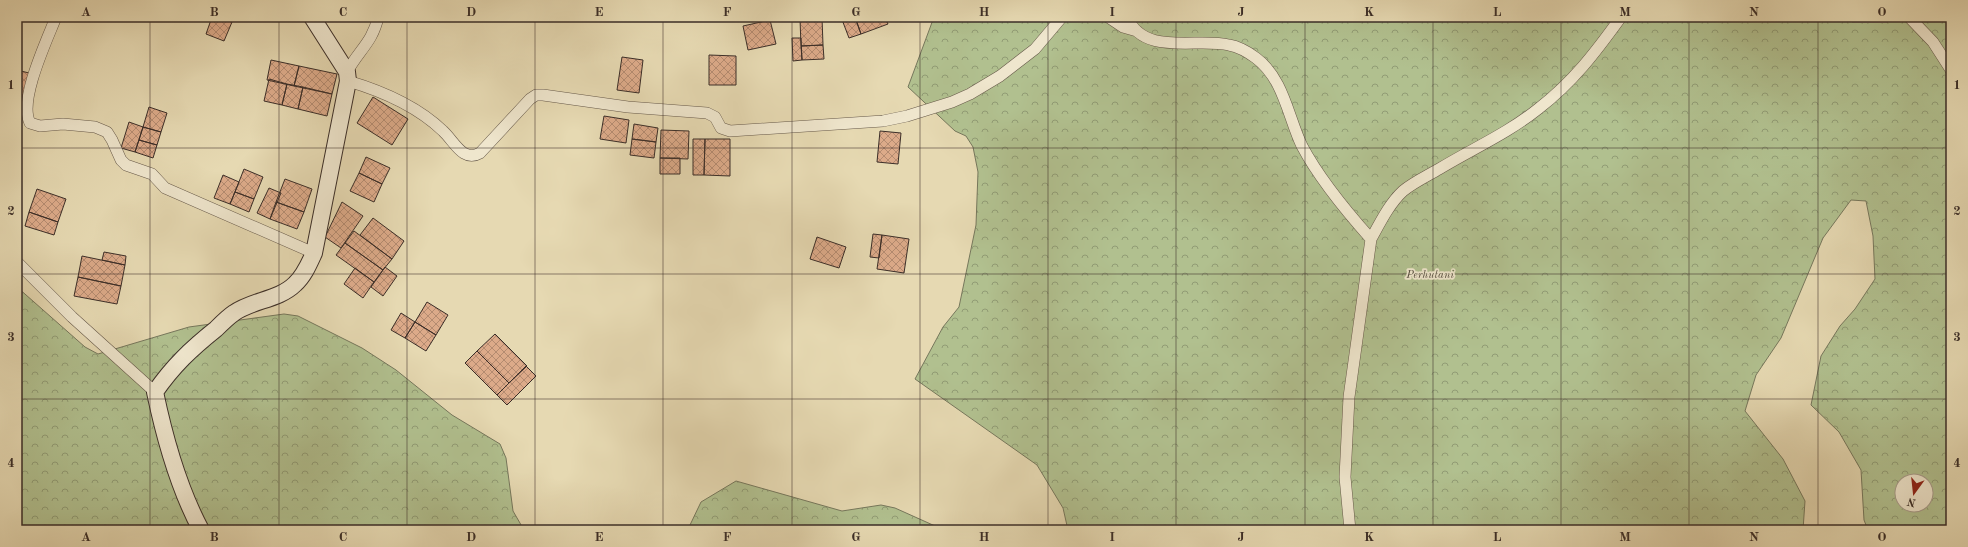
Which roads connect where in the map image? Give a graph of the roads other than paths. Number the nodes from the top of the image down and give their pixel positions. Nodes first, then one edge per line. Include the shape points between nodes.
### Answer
1 (56, 17) edge
2 (312, 17) edge
3 (378, 17) edge
4 (1062, 17) edge
5 (1108, 17) edge
6 (1127, 17) edge
7 (1620, 17) edge
8 (1855, 17) edge
9 (1885, 17) edge
10 (1909, 17) edge
11 (1137, 32) junction
12 (1951, 70) edge
13 (348, 77) junction
14 (1371, 239) junction
15 (314, 253) junction
16 (17, 262) edge
17 (155, 392) junction
18 (201, 530) edge
19 (1350, 530) edge

1 - 15 street via 31,83 26,110 30,122 40,126 71,124 95,127 107,132 120,160 126,165 152,174 165,188
2 - 13 street
3 - 13 street via 371,39 354,58
4 - 13 street via 1035,49 1000,76 970,94 932,109 883,121 730,131 721,128 715,117 707,112 628,108 536,95 480,153 474,156 463,153 443,131 414,109
5 - 11 street
6 - 11 street
7 - 14 street via 1579,73 1538,110 1403,192
8 - 9 street
10 - 12 street via 1933,42
11 - 14 street via 1147,38 1165,42 1228,44 1243,48 1258,59 1281,90 1302,145 1313,164 1330,190
13 - 15 street
14 - 19 street via 1349,397 1345,477
15 - 17 street via 306,271 295,285 234,313 189,350
16 - 17 street via 72,317
17 - 18 street via 178,479

